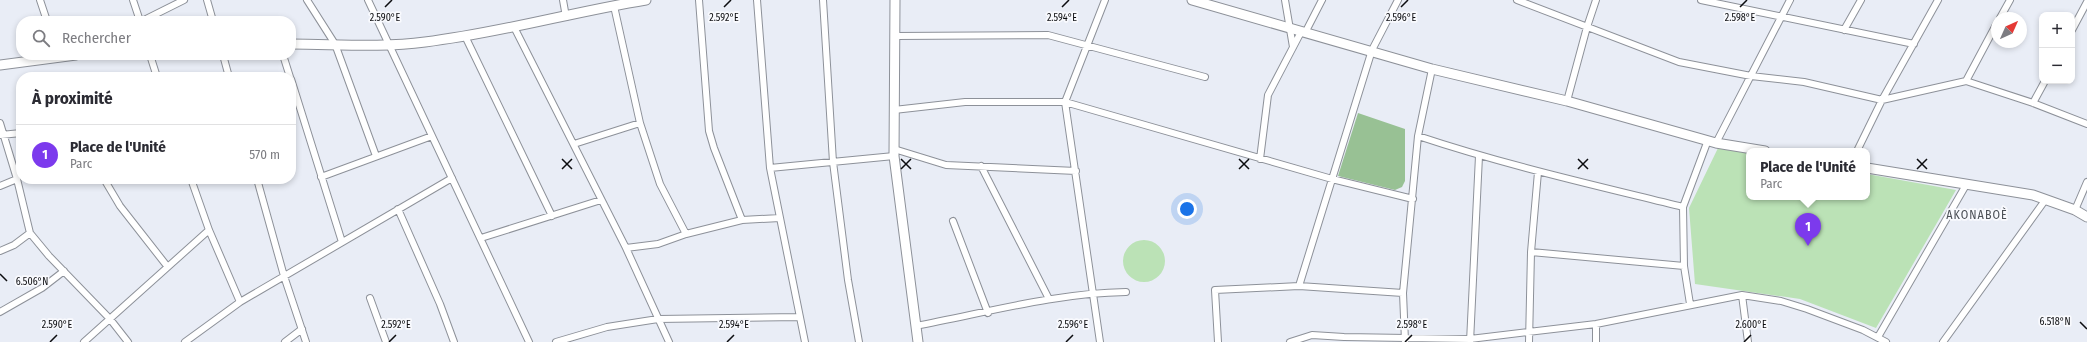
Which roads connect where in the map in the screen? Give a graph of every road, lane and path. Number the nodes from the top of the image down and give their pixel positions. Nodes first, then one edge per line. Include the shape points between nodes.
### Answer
1 (40, 0) edge
2 (133, 0) edge
3 (184, 0) edge
4 (207, 0) edge
5 (307, 0) edge
6 (368, 0) edge
7 (563, 0) edge
8 (646, 0) edge
9 (699, 0) edge
10 (757, 0) edge
11 (823, 0) edge
12 (895, 0) edge
13 (1105, 0) edge
14 (1192, 0) edge
15 (1285, 0) edge
16 (1322, 0) edge
17 (1398, 0) edge
18 (1517, 0) edge
19 (1596, 0) edge
20 (1700, 0) edge
21 (1790, 0) edge
22 (1861, 0) edge
23 (1938, 0) edge
24 (2010, 0) edge
25 (2087, 2) edge
26 (619, 3) edge
27 (1728, 3) edge
28 (2003, 12) edge
29 (45, 16) edge
30 (139, 16) edge
31 (151, 16) edge
32 (212, 16) edge
33 (566, 17) junction
34 (1780, 17) junction
35 (2075, 24) edge
36 (1587, 26) junction
37 (514, 27) junction
38 (1290, 28) junction
39 (1844, 30) junction
40 (1303, 32) junction
41 (1991, 34) edge
42 (465, 36) junction
43 (896, 36) junction
44 (296, 44) edge
45 (335, 44) junction
46 (1914, 44) junction
47 (389, 45) junction
48 (1089, 45) junction
49 (1293, 47) junction
50 (1372, 50) junction
51 (32, 60) edge
52 (152, 60) edge
53 (224, 60) edge
54 (285, 60) edge
55 (0, 65) edge
56 (1432, 69) junction
57 (155, 72) edge
58 (228, 72) edge
59 (289, 72) edge
60 (1750, 76) junction
61 (1205, 77) dead end
62 (1966, 81) junction
63 (2043, 84) edge
64 (296, 94) edge
65 (1882, 100) junction
66 (1567, 101) junction
67 (1065, 102) junction
68 (2033, 103) junction
69 (894, 110) junction
70 (0, 123) edge
71 (640, 123) junction
72 (2087, 124) edge
73 (16, 134) edge
74 (2, 135) edge
75 (432, 136) junction
76 (1418, 136) junction
77 (1712, 141) junction
78 (574, 144) junction
79 (1750, 148) edge
80 (1859, 148) edge
81 (894, 153) junction
82 (376, 156) junction
83 (1479, 156) junction
84 (1260, 159) junction
85 (833, 162) junction
86 (981, 166) junction
87 (770, 168) junction
88 (1870, 169) edge
89 (1076, 171) junction
90 (1538, 172) junction
91 (16, 176) edge
92 (322, 177) junction
93 (452, 178) junction
94 (16, 179) edge
95 (1332, 179) junction
96 (2087, 182) edge
97 (18, 184) edge
98 (107, 184) edge
99 (193, 184) edge
100 (258, 184) edge
101 (1966, 185) junction
102 (0, 186) edge
103 (1413, 199) junction
104 (2046, 199) junction
105 (601, 200) junction
106 (1683, 207) junction
107 (398, 209) junction
108 (2075, 210) junction
109 (552, 216) junction
110 (2087, 216) edge
111 (780, 218) junction
112 (742, 220) junction
113 (953, 221) dead end
114 (209, 230) junction
115 (30, 232) junction
116 (686, 234) junction
117 (481, 238) junction
118 (342, 242) junction
119 (626, 248) junction
120 (0, 251) edge
121 (1531, 252) junction
122 (167, 266) junction
123 (1684, 266) junction
124 (64, 271) junction
125 (284, 276) junction
126 (1299, 286) junction
127 (1092, 292) junction
128 (1126, 292) dead end
129 (1403, 293) junction
130 (1742, 295) junction
131 (370, 298) dead end
132 (1049, 299) junction
133 (240, 302) junction
134 (1690, 304) junction
135 (0, 312) edge
136 (988, 313) junction
137 (800, 317) junction
138 (110, 319) junction
139 (658, 319) junction
140 (1596, 324) junction
141 (915, 326) junction
142 (302, 329) junction
143 (1530, 332) junction
144 (1878, 337) junction
145 (1344, 340) edge
146 (1405, 340) edge
147 (1470, 341) edge
148 (84, 342) edge
149 (128, 342) edge
150 (185, 342) edge
151 (285, 342) edge
152 (306, 342) edge
153 (386, 342) edge
154 (454, 342) edge
155 (530, 342) edge
156 (556, 342) edge
157 (669, 342) edge
158 (805, 342) edge
159 (859, 342) edge
160 (918, 342) edge
161 (1100, 342) edge
162 (1218, 342) edge
163 (1290, 342) edge
164 (1530, 342) edge
165 (1596, 342) edge
166 (1748, 342) edge
167 (1886, 342) edge
168 (1943, 342) edge

1 - 29 street
2 - 30 street
3 - 31 street
4 - 32 street
5 - 45 street
6 - 47 street
7 - 33 street
8 - 26 street
9 - 112 street via 709,131
10 - 87 street
11 - 85 street
12 - 43 street
13 - 48 street
14 - 38 street
15 - 38 street
16 - 40 street
17 - 50 street
18 - 36 street
19 - 36 street
20 - 27 street
21 - 34 street
22 - 39 street
23 - 46 street
24 - 28 street
25 - 35 street
26 - 33 street
26 - 71 street
27 - 34 street
33 - 37 street
34 - 39 street
34 - 60 street
36 - 60 street via 1679,62
36 - 66 street
37 - 42 street
37 - 78 street
38 - 40 street
38 - 49 street
39 - 46 street
40 - 49 street
40 - 50 street
41 - 62 street
42 - 47 street
42 - 109 street
43 - 48 street via 1048,35
43 - 69 street
44 - 45 street
45 - 47 street
45 - 82 street
46 - 65 street
47 - 75 street
48 - 61 street
48 - 67 street
49 - 84 street via 1268,95
50 - 56 street
50 - 95 street
51 - 55 street
52 - 57 street
53 - 58 street
54 - 59 street
56 - 66 street
56 - 76 street
60 - 65 street via 1804,82
60 - 77 street
62 - 65 street
62 - 68 street
63 - 68 street
64 - 92 street
65 - 80 street
66 - 77 street
67 - 69 street via 966,102
67 - 84 street
67 - 89 street
68 - 72 street
69 - 81 street
70 - 74 street
71 - 78 street
71 - 116 street via 660,184
73 - 74 street
74 - 91 street
75 - 82 street
75 - 93 street
76 - 83 street
76 - 103 street
77 - 79 street
77 - 106 street
78 - 105 street
81 - 85 street
81 - 86 street via 946,165
81 - 141 street
82 - 92 street
83 - 90 street
83 - 147 street
84 - 95 street
85 - 87 street
85 - 159 street via 848,280
86 - 89 street
86 - 132 street
87 - 111 street
88 - 101 street
89 - 127 street
90 - 106 street
90 - 121 street
92 - 118 street
93 - 107 street
93 - 117 street
94 - 102 street
95 - 103 street
95 - 126 street
96 - 108 street
97 - 115 street
98 - 122 street via 120,206
99 - 114 street
100 - 125 street
101 - 104 street
101 - 144 street
103 - 129 street
104 - 108 street
104 - 168 street
105 - 109 street
105 - 119 street
106 - 123 street
107 - 118 street
107 - 154 street
108 - 110 street
109 - 117 street
111 - 112 street
111 - 137 street
112 - 116 street
113 - 136 street
114 - 122 street
114 - 133 street
115 - 120 street via 14,245
115 - 124 street
116 - 119 street via 658,244
117 - 155 street
118 - 125 street
119 - 139 street
121 - 123 street
121 - 143 street
122 - 138 street
123 - 134 street
124 - 135 street via 42,288
124 - 138 street
125 - 133 street
125 - 142 street
126 - 129 street
126 - 162 street via 1215,290
127 - 128 street
127 - 132 street
127 - 161 street
129 - 146 street
130 - 134 street
130 - 144 street via 1781,301
130 - 166 street
131 - 153 street
132 - 136 street
133 - 150 street
134 - 140 street
136 - 141 street
137 - 139 street
137 - 158 street
138 - 148 street
138 - 149 street
139 - 156 street via 607,327
139 - 157 street
140 - 143 street
140 - 165 street
141 - 160 street
142 - 151 street
142 - 152 street
143 - 147 street
143 - 164 street
144 - 167 street
145 - 146 street
145 - 163 street via 1312,335
146 - 147 street

